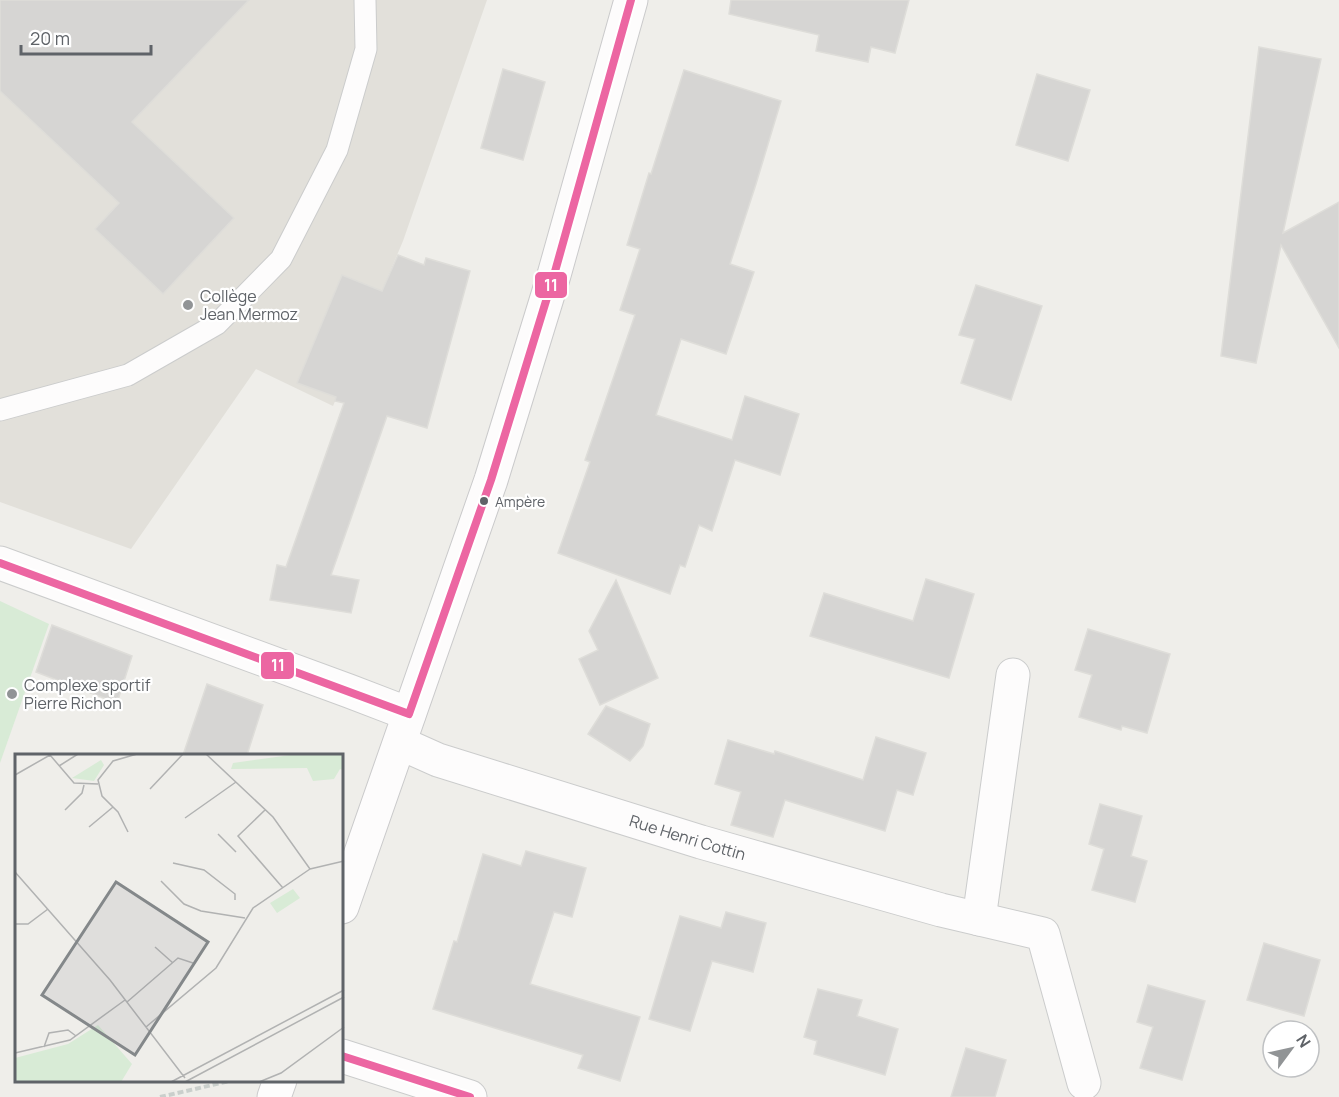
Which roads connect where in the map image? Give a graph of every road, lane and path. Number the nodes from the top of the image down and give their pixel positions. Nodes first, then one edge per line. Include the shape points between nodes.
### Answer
1 (365, 0) edge
2 (631, 0) edge
3 (0, 410) edge
4 (0, 563) edge
5 (1013, 675) dead end
6 (404, 728) junction
7 (344, 901) edge
8 (980, 919) junction
9 (344, 1057) edge
10 (225, 1082) edge
11 (279, 1082) edge
12 (1084, 1083) dead end
13 (160, 1097) edge
14 (274, 1097) edge
15 (470, 1097) edge

1 - 3 lane via 366,49 337,150 281,258 217,324 128,375
2 - 6 street via 495,469
4 - 6 street, Rue Henri Cottin via 349,691
5 - 8 street
6 - 7 street
6 - 8 street, Rue Henri Cottin via 438,760 701,842
8 - 12 street, Rue Henri Cottin via 1043,934
9 - 15 street
10 - 13 path
11 - 14 street

